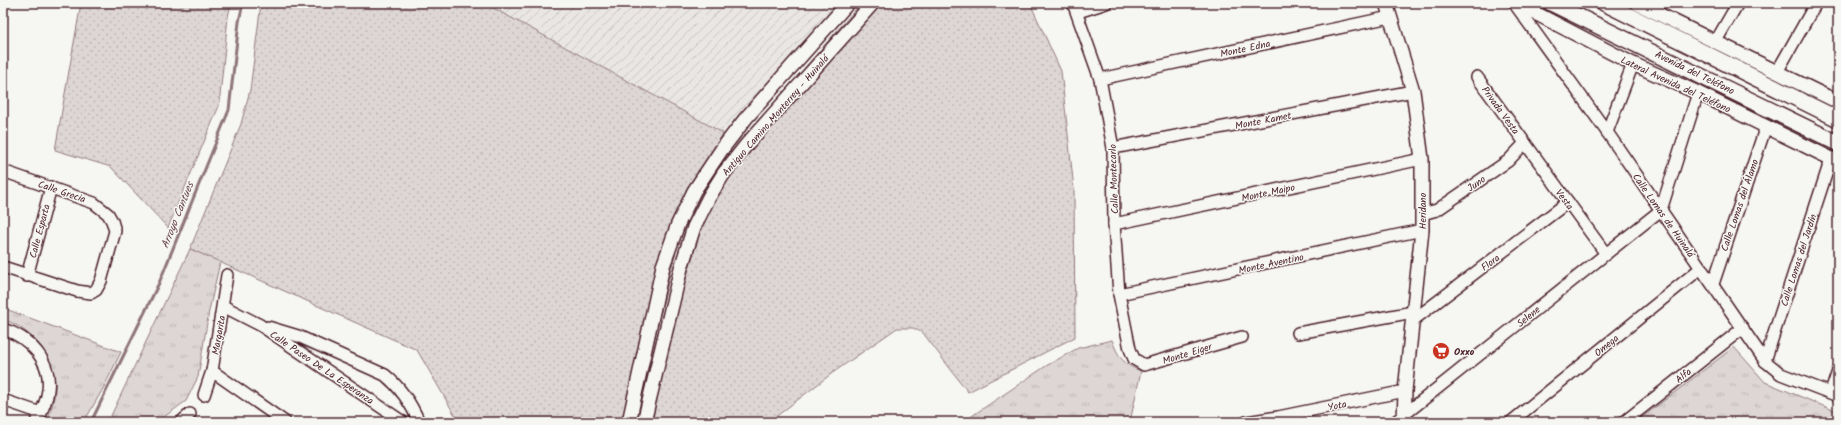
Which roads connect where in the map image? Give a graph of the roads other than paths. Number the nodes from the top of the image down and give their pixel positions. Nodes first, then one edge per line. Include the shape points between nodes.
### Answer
1 (848, 3) edge
2 (873, 3) edge
3 (1386, 3) edge
4 (1515, 3) edge
5 (1551, 3) edge
6 (1604, 3) edge
7 (1636, 3) edge
8 (1738, 3) edge
9 (1816, 3) edge
10 (1101, 4) edge
11 (1076, 8) edge
12 (1657, 8) edge
13 (1390, 17) junction
14 (1716, 42) junction
15 (1633, 64) junction
16 (1777, 72) junction
17 (1477, 77) dead end
18 (1100, 79) junction
19 (1413, 91) junction
20 (1698, 93) junction
21 (1837, 98) edge
22 (1838, 119) edge
23 (1766, 126) junction
24 (1607, 132) junction
25 (1838, 142) edge
26 (1525, 144) junction
27 (1113, 148) junction
28 (1422, 159) junction
29 (1835, 161) edge
30 (3, 171) edge
31 (51, 187) junction
32 (1568, 202) junction
33 (1661, 210) junction
34 (1422, 214) junction
35 (1114, 224) junction
36 (1422, 230) junction
37 (1606, 254) junction
38 (3, 267) edge
39 (1701, 268) junction
40 (227, 275) dead end
41 (27, 276) junction
42 (1713, 284) junction
43 (1119, 294) junction
44 (223, 306) junction
45 (1412, 316) junction
46 (260, 325) junction
47 (3, 328) edge
48 (1743, 328) junction
49 (1298, 333) dead end
50 (1242, 337) dead end
51 (1134, 359) joint
52 (1764, 361) junction
53 (212, 371) junction
54 (1838, 371) edge
55 (1404, 391) junction
56 (1835, 394) edge
57 (204, 395) dead end
58 (3, 400) edge
59 (190, 414) dead end
60 (39, 417) edge
61 (1275, 420) edge
62 (1401, 420) edge
63 (182, 422) edge
64 (286, 422) edge
65 (403, 422) edge
66 (419, 422) edge
67 (629, 422) edge
68 (644, 422) edge
69 (1246, 422) edge
70 (1512, 422) edge
71 (1624, 422) edge

1 - 67 street, Antiguo Camino Monterrey - Huinalá via 746,118 694,191 678,224 663,266
2 - 68 street, Antiguo Camino Monterrey - Huinalá via 747,144 709,197 694,228 681,268
3 - 13 street, Heridano
4 - 15 street, Lateral Avenida del Teléfono
4 - 24 street, Calle Lomas de Huinalá
5 - 25 main road, Avenida del Teléfono
6 - 22 main road, Avenida del Teléfono
7 - 12 street
8 - 14 street
9 - 16 street
10 - 11 street
11 - 18 street, Calle Montecarlo
12 - 14 street
13 - 18 street, Monte Edna
13 - 19 street, Heridano
14 - 16 street
15 - 20 street, Lateral Avenida del Teléfono
15 - 24 street
16 - 21 street
17 - 26 street, Privada Vesta
18 - 27 street, Calle Montecarlo
19 - 27 street, Monte Kamet
19 - 28 street, Heridano
20 - 23 street, Lateral Avenida del Teléfono
20 - 33 street
23 - 29 street, Lateral Avenida del Teléfono
23 - 42 street, Calle Lomas del Álamo
24 - 33 street, Calle Lomas de Huinalá
26 - 32 street, Vesta
26 - 34 street, Juno via 1508,161 1444,206
27 - 35 street, Calle Montecarlo
28 - 34 street, Heridano
28 - 35 street, Monte Maipo
29 - 52 street, Calle Lomas del Jardín
30 - 31 street, Calle Grecia
31 - 41 street, Calle Esparta
31 - 41 street, Calle Grecia via 94,203 108,214 115,231 109,256 101,281 91,293 84,294
32 - 37 street, Vesta
32 - 45 street, Flora
33 - 37 street, Selene
33 - 39 street, Calle Lomas de Huinalá
34 - 36 street, Heridano
35 - 43 street, Calle Montecarlo
36 - 43 street, Monte Aventino
36 - 45 street, Heridano
37 - 62 street, Selene
38 - 41 street, Calle Grecia
39 - 42 street, Calle Lomas de Huinalá
39 - 70 street, Omega
40 - 44 street, Margarita
42 - 48 street, Calle Lomas de Huinalá
43 - 51 street, Calle Montecarlo
44 - 46 street, Calle Paseo De La Esperanza
44 - 53 street, Margarita
45 - 49 street
45 - 55 street, Heridano
46 - 65 street, Calle Paseo De La Esperanza
46 - 66 street, Calle Paseo De La Esperanza via 298,336 385,375 406,397
47 - 60 street via 26,340 45,364 48,390
48 - 52 street, Calle Lomas de Huinalá
48 - 71 street, Alfa
50 - 51 street, Monte Eiger via 1144,365
52 - 56 street, Calle Lomas de Huinalá via 1781,374
53 - 57 street, Margarita
53 - 64 street
54 - 56 street
55 - 61 street, Yota
55 - 62 street, Heridano
58 - 60 street
59 - 63 street
61 - 69 street, Yota

